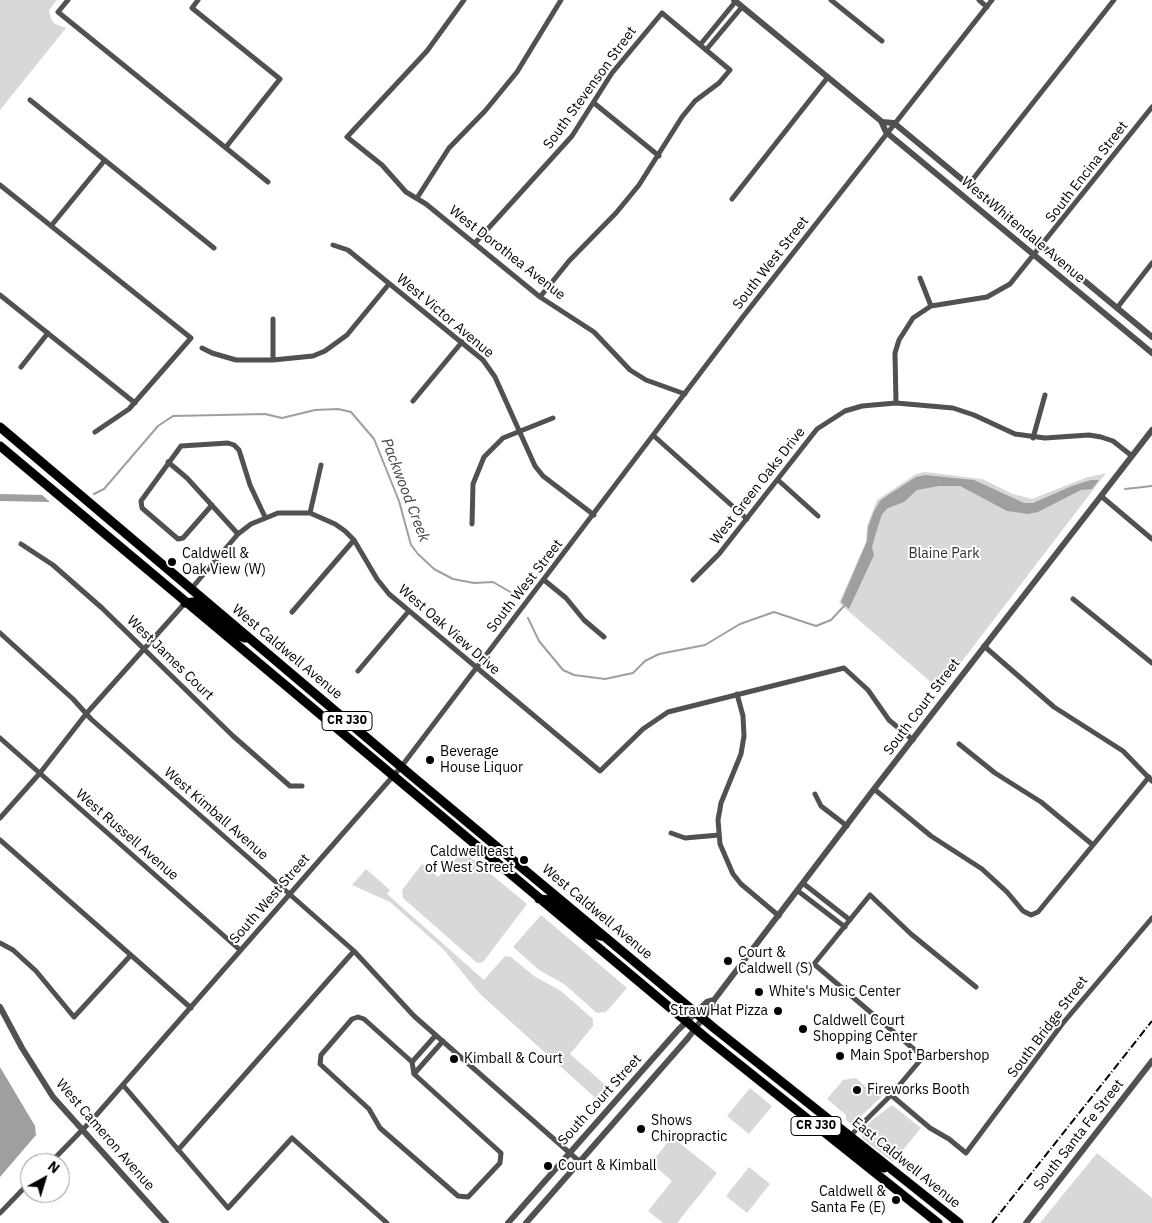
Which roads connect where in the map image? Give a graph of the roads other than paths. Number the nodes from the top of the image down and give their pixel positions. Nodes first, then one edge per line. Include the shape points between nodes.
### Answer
1 (68, 0) edge
2 (198, 0) edge
3 (464, 0) edge
4 (561, 0) edge
5 (831, 0) edge
6 (979, 0) edge
7 (992, 0) edge
8 (1114, 0) edge
9 (735, 1) edge
10 (987, 6) junction
11 (742, 7) junction
12 (882, 41) dead end
13 (700, 45) junction
14 (706, 50) junction
15 (828, 77) junction
16 (30, 100) dead end
17 (594, 103) junction
18 (1152, 107) edge
19 (882, 122) junction
20 (894, 123) junction
21 (886, 132) junction
22 (226, 147) junction
23 (659, 156) junction
24 (105, 160) junction
25 (268, 182) dead end
26 (969, 184) junction
27 (0, 185) edge
28 (417, 198) junction
29 (732, 199) dead end
30 (51, 226) junction
31 (475, 243) junction
32 (333, 245) dead end
33 (1042, 246) junction
34 (214, 248) dead end
35 (1034, 256) junction
36 (1152, 263) edge
37 (920, 278) dead end
38 (390, 284) junction
39 (0, 295) edge
40 (540, 297) junction
41 (931, 306) junction
42 (1117, 308) junction
43 (273, 320) dead end
44 (48, 333) junction
45 (1152, 337) edge
46 (462, 342) junction
47 (202, 348) dead end
48 (1152, 354) edge
49 (273, 360) junction
50 (22, 367) dead end
51 (685, 394) junction
52 (1045, 396) dead end
53 (413, 401) dead end
54 (136, 403) junction
55 (896, 403) junction
56 (553, 418) dead end
57 (0, 427) edge
58 (1152, 430) edge
59 (95, 432) dead end
60 (518, 432) junction
61 (654, 436) junction
62 (1033, 438) junction
63 (0, 446) edge
64 (1132, 456) junction
65 (168, 462) junction
66 (321, 465) dead end
67 (778, 480) junction
68 (1100, 496) junction
69 (212, 505) junction
70 (310, 513) junction
71 (594, 515) junction
72 (818, 516) dead end
73 (265, 518) junction
74 (747, 519) junction
75 (472, 524) dead end
76 (238, 534) junction
77 (1152, 539) edge
78 (354, 540) junction
79 (21, 544) dead end
80 (544, 580) junction
81 (693, 580) dead end
82 (191, 590) junction
83 (1072, 599) dead end
84 (185, 603) junction
85 (292, 612) dead end
86 (408, 612) junction
87 (0, 634) edge
88 (604, 637) dead end
89 (252, 641) junction
90 (984, 646) junction
91 (144, 649) junction
92 (1152, 662) edge
93 (476, 668) junction
94 (358, 671) dead end
95 (736, 694) junction
96 (86, 714) junction
97 (0, 738) edge
98 (913, 740) junction
99 (960, 744) dead end
100 (401, 767) junction
101 (40, 773) junction
102 (393, 777) junction
103 (1150, 779) edge
104 (302, 786) dead end
105 (874, 790) junction
106 (815, 794) dead end
107 (0, 818) edge
108 (847, 826) junction
109 (671, 833) dead end
110 (719, 835) junction
111 (0, 840) edge
112 (1093, 845) junction
113 (804, 884) junction
114 (798, 891) junction
115 (290, 894) junction
116 (538, 899) junction
117 (779, 916) junction
118 (1152, 918) edge
119 (850, 920) junction
120 (844, 926) junction
121 (605, 937) junction
122 (0, 943) edge
123 (240, 950) junction
124 (354, 951) junction
125 (131, 955) junction
126 (976, 987) dead end
127 (714, 1000) junction
128 (0, 1007) edge
129 (191, 1008) junction
130 (696, 1012) junction
131 (703, 1019) junction
132 (687, 1022) junction
133 (695, 1029) junction
134 (436, 1035) junction
135 (443, 1041) junction
136 (1152, 1061) edge
137 (412, 1062) junction
138 (414, 1074) junction
139 (123, 1085) junction
140 (891, 1096) junction
141 (820, 1129) junction
142 (82, 1131) junction
143 (850, 1136) junction
144 (178, 1150) junction
145 (60, 1153) edge
146 (570, 1153) junction
147 (580, 1162) junction
148 (896, 1173) junction
149 (20, 1192) edge
150 (0, 1213) edge
151 (166, 1223) edge
152 (387, 1223) edge
153 (508, 1223) edge
154 (526, 1223) edge
155 (938, 1223) edge
156 (959, 1223) edge
157 (1026, 1223) edge

1 - 22 street via 58,12
2 - 22 street via 192,8 280,79
3 - 28 street, West Dorothea Avenue via 426,51 347,137 382,165 397,184
4 - 28 street via 517,72 450,148
5 - 12 street
6 - 10 street
7 - 10 street, South West Street
8 - 26 street
9 - 11 street, West Whitendale Avenue
9 - 13 street
10 - 20 street, South West Street
11 - 14 street
11 - 15 street, West Whitendale Avenue
13 - 14 street
13 - 17 street, South Stevenson Street via 662,13 612,73
14 - 23 street via 730,70 690,106
15 - 19 street, West Whitendale Avenue
15 - 29 street
16 - 24 street
17 - 23 street
17 - 31 street, South Stevenson Street via 548,165
18 - 33 street, South Encina Street
19 - 20 street
19 - 21 street, West Whitendale Avenue
20 - 21 street, South West Street
20 - 26 street, West Whitendale Avenue
21 - 35 street, West Whitendale Avenue
21 - 51 street, South West Street
22 - 25 street
23 - 40 street via 616,213 569,261
24 - 30 street
24 - 34 street
26 - 33 street, West Whitendale Avenue
27 - 30 street
28 - 31 street, West Dorothea Avenue
30 - 54 street via 191,338
31 - 40 street, West Dorothea Avenue
32 - 38 street, West Victor Avenue via 348,250
33 - 35 street, South Encina Street
33 - 42 street, West Whitendale Avenue
35 - 41 street, South Encina Street via 1010,284 987,297
35 - 48 street, West Whitendale Avenue
36 - 42 street
37 - 41 street
38 - 46 street, West Victor Avenue
38 - 49 street via 337,344 313,356
39 - 44 street
40 - 51 street, West Dorothea Avenue via 594,332 630,370 646,380
41 - 55 street, South Encina Street via 913,318 899,340 895,353
42 - 45 street, West Whitendale Avenue
43 - 49 street
44 - 50 street
44 - 54 street
46 - 53 street
46 - 60 street, West Victor Avenue via 483,360 496,377
47 - 49 street via 236,360
51 - 61 street, South West Street
52 - 62 street
54 - 59 street
55 - 62 street, West Green Oaks Drive via 953,408 997,428
55 - 67 street, West Green Oaks Drive via 862,406 845,411 827,422 809,439
56 - 60 street
57 - 82 main road, West Caldwell Avenue / CR J30
58 - 64 street, South Court Street
60 - 71 street, West Victor Avenue via 543,476
60 - 75 street via 492,447 479,467 473,484
61 - 71 street, South West Street
61 - 74 street
62 - 64 street, West Green Oaks Drive via 1100,437 1113,441
63 - 84 main road, West Caldwell Avenue / CR J30
64 - 68 street, South Court Street
65 - 69 street via 188,478
65 - 69 street via 141,499 142,508 178,539 183,538
65 - 73 street via 181,446 228,442 234,445 239,450 250,486
66 - 70 street
67 - 72 street
67 - 74 street, West Green Oaks Drive
68 - 77 street
68 - 90 street, South Court Street
69 - 76 street
70 - 73 street, West Oak View Drive via 290,512
70 - 78 street, West Oak View Drive via 335,524
71 - 80 street, South West Street
73 - 76 street, West Oak View Drive
74 - 81 street, West Green Oaks Drive
76 - 82 street, West Oak View Drive
78 - 85 street
78 - 86 street, West Oak View Drive via 376,579
79 - 91 street, West James Court via 53,565
80 - 88 street
80 - 93 street, South West Street
82 - 89 main road, West Caldwell Avenue / CR J30
83 - 92 street
84 - 89 main road via 194,602 233,633
84 - 91 street
84 - 102 main road, West Caldwell Avenue / CR J30
86 - 93 street, West Oak View Drive
86 - 94 street
87 - 96 street, West Kimball Avenue
89 - 100 main road, West Caldwell Avenue / CR J30
90 - 98 street, South Court Street
90 - 103 street via 1060,711 1123,751
91 - 96 street
91 - 104 street, West James Court via 233,736 290,786
93 - 95 street, West Oak View Drive via 600,771 643,729 668,712
93 - 100 street, South West Street
95 - 98 street via 844,668 868,690 889,720
95 - 110 street via 743,716 744,736 741,754 721,803
96 - 101 street
96 - 115 street, West Kimball Avenue
97 - 101 street, West Russell Avenue
98 - 105 street, South Court Street
99 - 112 street via 1041,802
100 - 102 street, South West Street
100 - 121 main road, West Caldwell Avenue / CR J30
101 - 107 street
101 - 123 street, West Russell Avenue
102 - 115 street, South West Street
102 - 116 main road, West Caldwell Avenue / CR J30
103 - 112 street
105 - 108 street, South Court Street
105 - 112 street via 931,836 982,869 1023,911 1031,915 1038,912
106 - 108 street via 821,806
108 - 113 street, South Court Street
109 - 110 street via 685,838
110 - 117 street via 733,874 750,893
111 - 125 street
113 - 114 street, South Court Street
113 - 119 street
114 - 117 street, South Court Street
114 - 120 street
115 - 123 street, South West Street
115 - 124 street, West Kimball Avenue
116 - 121 main road via 550,900 589,932
116 - 132 main road, West Caldwell Avenue / CR J30
117 - 127 street, South Court Street
118 - 140 street, South Bridge Street via 1063,1023 966,1153
119 - 120 street
119 - 126 street via 870,895 911,934
120 - 140 street via 814,964 923,1056
121 - 130 main road, West Caldwell Avenue / CR J30
122 - 125 street via 36,971 74,1017
123 - 129 street, South West Street
124 - 134 street, West Kimball Avenue via 404,1006
124 - 144 street
125 - 129 street
127 - 130 street, South Court Street
127 - 131 street, South Court Street
128 - 142 street, West Cameron Avenue via 36,1072
129 - 139 street, South West Street
130 - 131 main road, East Caldwell Avenue / CR J30
130 - 132 street, South Court Street
131 - 133 street, South Court Street
131 - 143 main road, East Caldwell Avenue / CR J30
132 - 133 main road, East Caldwell Avenue / CR J30
132 - 146 street, South Court Street
133 - 141 main road, East Caldwell Avenue / CR J30
133 - 147 street, South Court Street
134 - 135 street, West Kimball Avenue
134 - 137 street
135 - 138 street
135 - 146 street, West Kimball Avenue
136 - 157 street, South Santa Fe Street
137 - 138 street
137 - 138 street via 358,1017 352,1019 319,1060 323,1068 369,1109 378,1126 458,1196 468,1197 500,1163 502,1153
139 - 142 street, South West Street
139 - 144 street
140 - 143 street
141 - 148 main road via 833,1132 872,1162
141 - 155 main road, East Caldwell Avenue / CR J30
142 - 145 street, South West Street
142 - 151 street, West Cameron Avenue
143 - 148 main road, East Caldwell Avenue / CR J30
144 - 152 street via 228,1208 292,1138
146 - 147 street, West Kimball Avenue
146 - 153 street, South Court Street
147 - 154 street, South Court Street
148 - 156 main road, East Caldwell Avenue / CR J30
149 - 150 street

